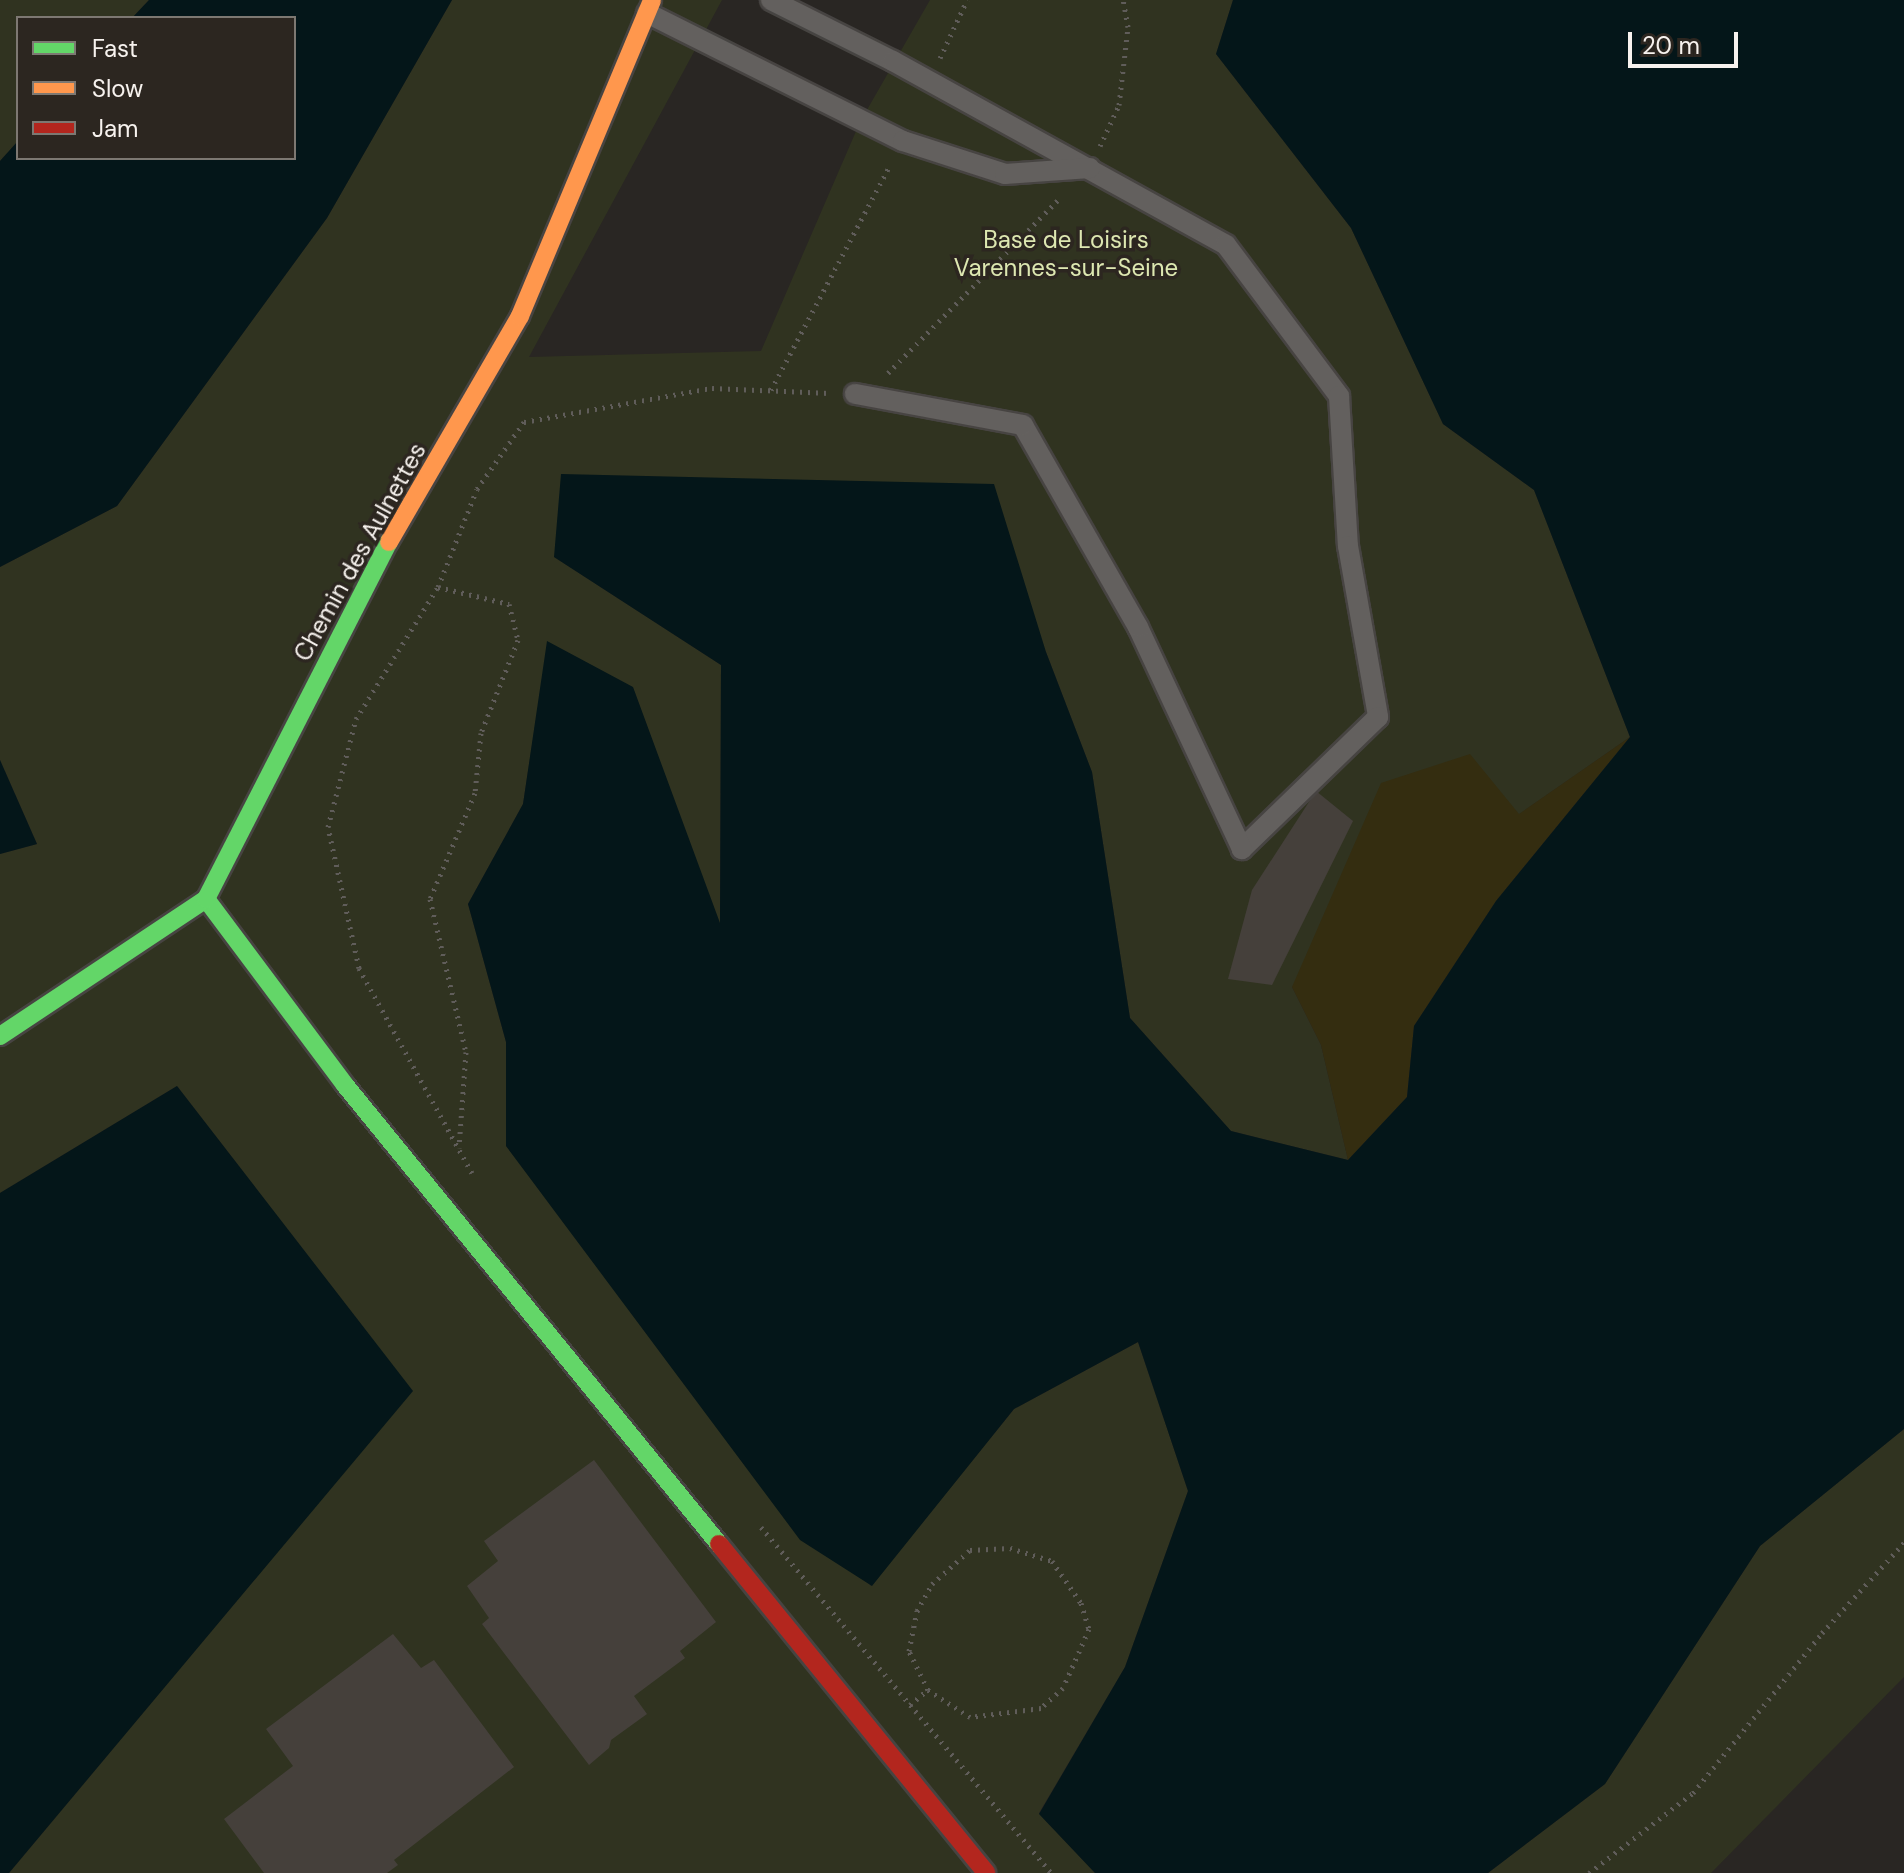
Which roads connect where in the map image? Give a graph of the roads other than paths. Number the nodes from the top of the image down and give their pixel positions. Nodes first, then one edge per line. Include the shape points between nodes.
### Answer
1 (771, 0) edge
2 (650, 6) edge
3 (1090, 168) junction
4 (855, 394) road end
5 (206, 899) junction
6 (0, 1036) edge
7 (986, 1873) edge

1 - 3 lane
2 - 3 lane via 903,141 1005,174
2 - 5 street, Chemin des Aulnettes via 520,316 380,557
3 - 4 lane via 1226,245 1339,396 1348,546 1378,717 1242,849 1138,627 1023,425
5 - 6 street, Chemin des Aulnettes
5 - 7 street via 345,1085

